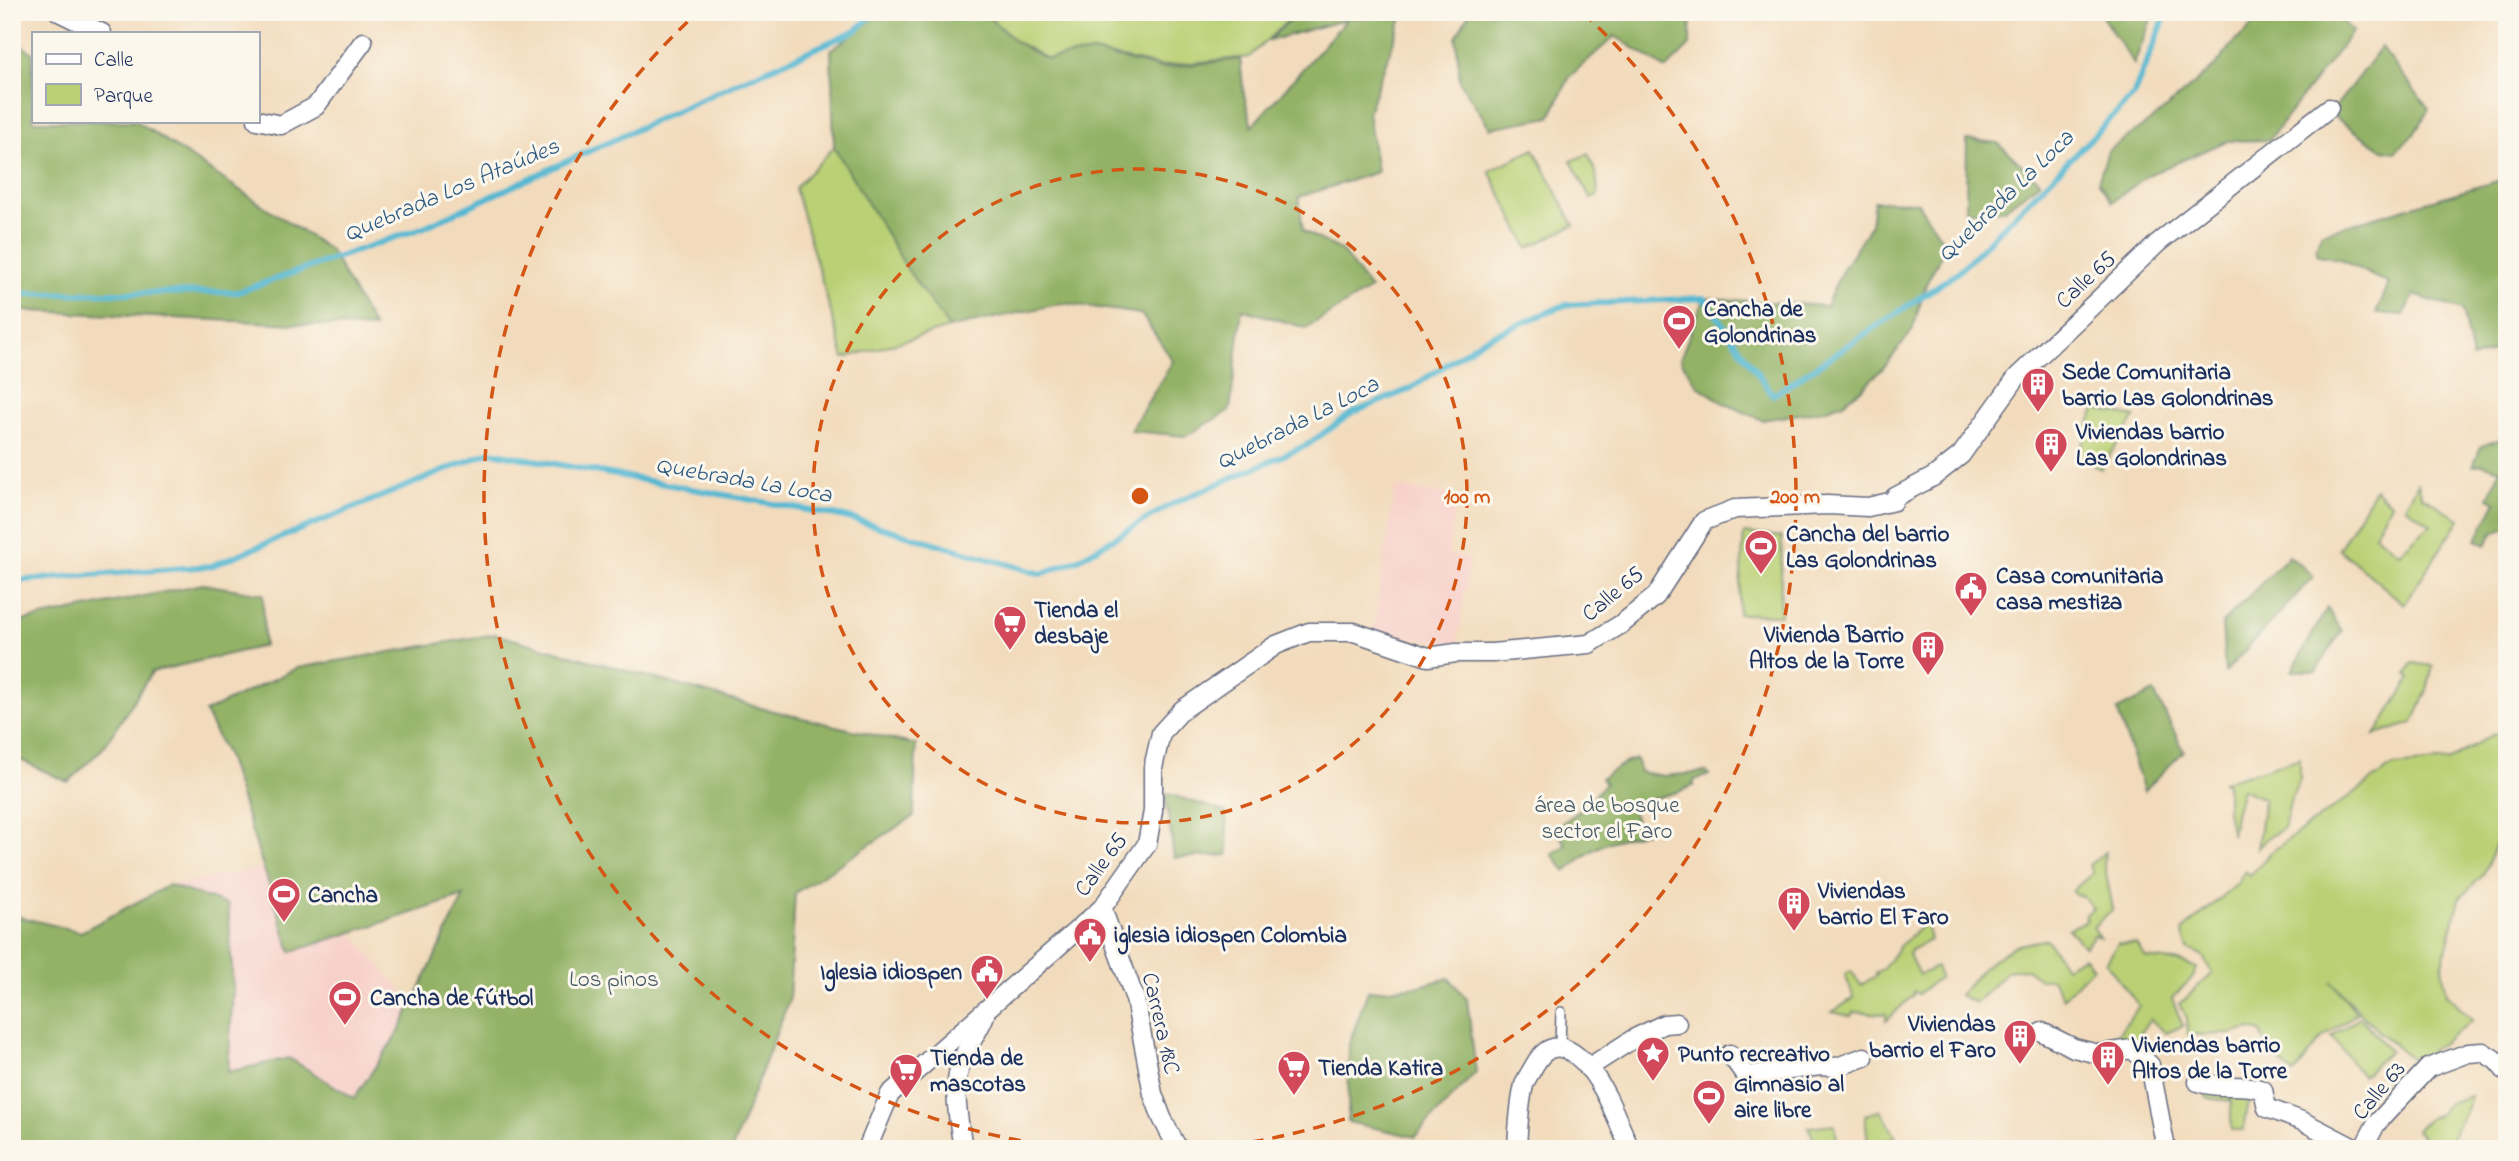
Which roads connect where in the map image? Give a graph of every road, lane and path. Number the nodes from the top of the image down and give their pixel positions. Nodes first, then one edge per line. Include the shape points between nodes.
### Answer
1 (59, 12) edge
2 (101, 32) edge
3 (363, 42) dead end
4 (2329, 108) dead end
5 (259, 120) edge
6 (1102, 908) junction
7 (988, 1010) junction
8 (1561, 1012) dead end
9 (1677, 1023) dead end
10 (2042, 1032) dead end
11 (1560, 1047) junction
12 (1730, 1054) dead end
13 (1864, 1057) dead end
14 (1588, 1068) junction
15 (2507, 1073) edge
16 (2198, 1082) dead end
17 (867, 1149) edge
18 (963, 1149) edge
19 (1178, 1149) edge
20 (1517, 1149) edge
21 (1630, 1149) edge
22 (2166, 1149) edge
23 (2356, 1149) edge
24 (2363, 1149) edge

1 - 2 street
3 - 5 street via 316,106 281,125
4 - 6 street, Calle 65 via 2159,242 2017,377 1961,454 1894,501 1868,506 1735,509 1704,521 1656,596 1589,643 1427,657 1354,632 1309,632 1276,645 1182,710 1161,733 1153,768 1147,844
6 - 7 street, Calle 65
6 - 19 street, Carrera 18C via 1135,999 1153,1094
7 - 17 street, Calle 65 via 890,1094
7 - 18 street via 962,1060 957,1081
8 - 11 lane
9 - 14 street via 1664,1024 1633,1039
10 - 22 street via 2098,1054 2132,1049 2150,1065
11 - 14 street via 1570,1050
11 - 20 street via 1541,1054 1525,1081
12 - 13 street via 1746,1076 1837,1067
14 - 21 street
15 - 24 street, Calle 63 via 2483,1052 2468,1052 2428,1068 2376,1124
16 - 23 street via 2263,1090 2267,1108

